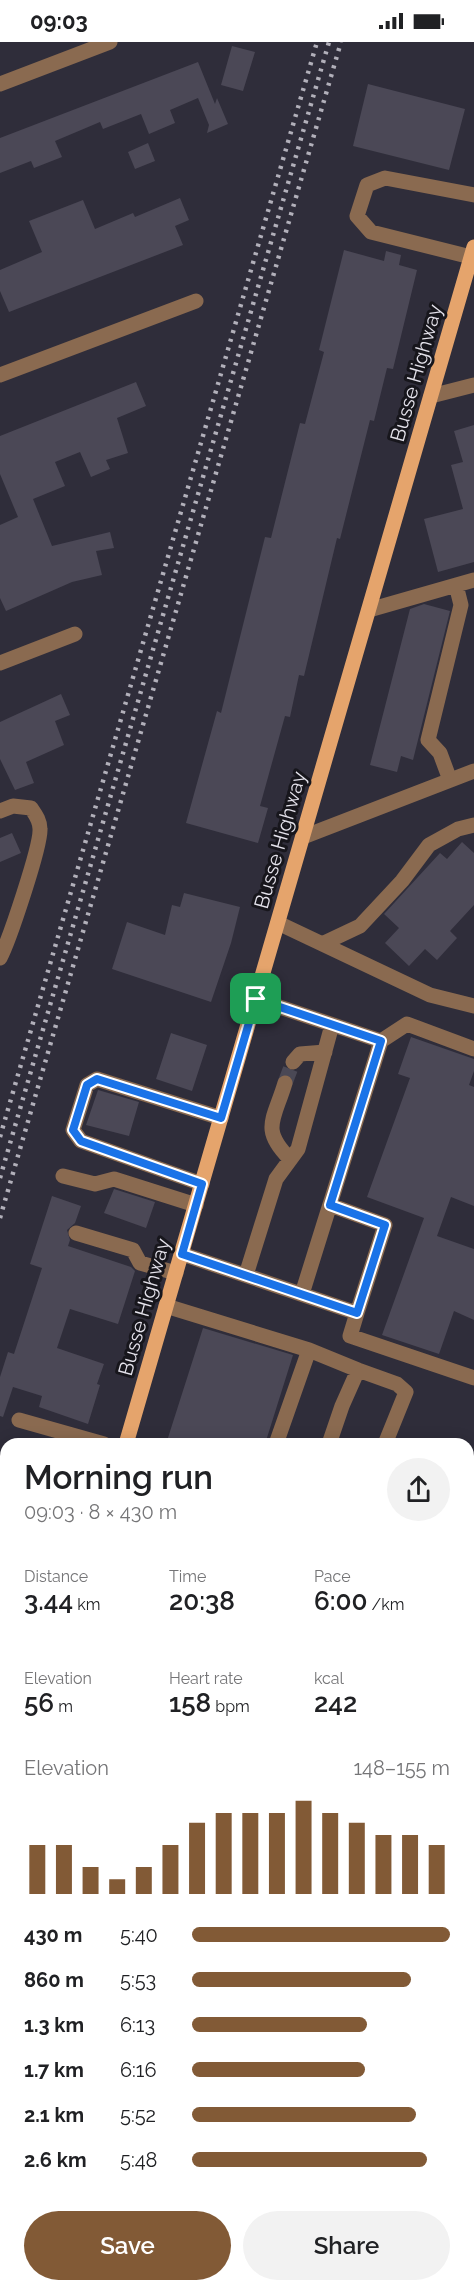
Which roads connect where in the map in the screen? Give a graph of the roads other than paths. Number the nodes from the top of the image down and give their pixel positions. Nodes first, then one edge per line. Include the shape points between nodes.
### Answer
1 (110, 42) edge
2 (0, 84) edge
3 (474, 195) edge
4 (472, 252) edge
5 (196, 301) dead end
6 (0, 375) edge
7 (474, 385) edge
8 (431, 396) junction
9 (474, 580) edge
10 (456, 585) junction
11 (369, 610) junction
12 (75, 634) dead end
13 (0, 663) edge
14 (474, 771) edge
15 (450, 780) junction
16 (0, 811) edge
17 (474, 825) edge
18 (303, 837) junction
19 (278, 923) junction
20 (324, 943) junction
21 (0, 958) edge
22 (256, 999) junction
23 (474, 1006) edge
24 (332, 1025) junction
25 (381, 1041) junction
26 (474, 1049) edge
27 (325, 1052) junction
28 (293, 1062) dead end
29 (285, 1083) tunnel mouth
30 (221, 1118) junction
31 (290, 1159) junction
32 (63, 1176) dead end
33 (202, 1184) junction
34 (196, 1205) junction
35 (330, 1205) junction
36 (76, 1233) dead end
37 (182, 1254) junction
38 (176, 1273) junction
39 (246, 1275) junction
40 (302, 1294) junction
41 (166, 1306) junction
42 (357, 1313) junction
43 (309, 1350) junction
44 (358, 1370) junction
45 (474, 1378) edge
46 (18, 1420) dead end
47 (82, 1438) edge
48 (128, 1438) edge
49 (278, 1438) edge
50 (331, 1438) edge
51 (387, 1438) edge

1 - 2 street
3 - 4 street via 385,178 367,185 357,216 371,232
4 - 8 main road, Busse Highway
5 - 6 street
7 - 8 street
8 - 11 main road, Busse Highway
9 - 10 street
10 - 11 street
10 - 15 street via 462,605 429,740 440,753
11 - 18 main road, Busse Highway
12 - 13 street
14 - 15 street
15 - 18 street
16 - 21 street via 13,806 31,808 40,829
17 - 20 street via 429,845 360,926
18 - 19 main road, Busse Highway
19 - 20 street
19 - 22 main road, Busse Highway
20 - 23 street via 430,995
22 - 24 street
22 - 30 main road, Busse Highway
24 - 25 street
24 - 27 street
25 - 26 street via 407,1024
25 - 35 street
27 - 28 street via 300,1054
27 - 31 street via 298,1149
29 - 31 street via 270,1131 275,1144
30 - 33 main road, Busse Highway
30 - 33 street via 97,1079 87,1085 73,1130 81,1141
31 - 39 street via 276,1179
32 - 34 street via 95,1184 114,1179
33 - 34 main road, Busse Highway
34 - 37 main road, Busse Highway
35 - 40 street
35 - 42 street via 385,1225
36 - 38 street via 133,1250 140,1263
37 - 38 main road, Busse Highway
37 - 39 street
38 - 41 main road, Busse Highway
39 - 40 street
40 - 42 street
41 - 43 street
41 - 48 main road, Busse Highway
42 - 45 street via 350,1336
43 - 44 street
43 - 49 street
44 - 50 street
44 - 51 street via 397,1384 406,1392
46 - 47 street

